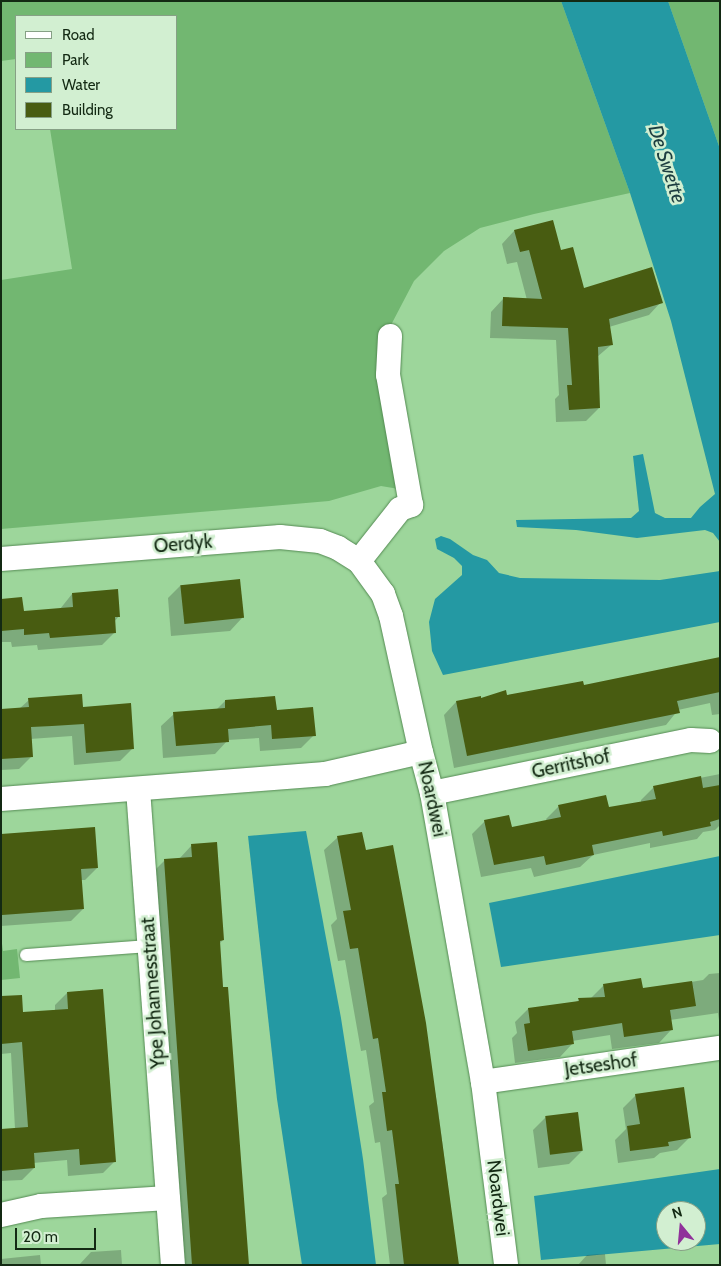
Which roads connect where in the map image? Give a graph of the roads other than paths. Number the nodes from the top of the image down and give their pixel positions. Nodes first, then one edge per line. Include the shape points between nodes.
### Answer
1 (390, 336) dead end
2 (1, 559) edge
3 (359, 561) junction
4 (710, 741) dead end
5 (421, 752) junction
6 (138, 789) junction
7 (432, 792) junction
8 (1, 799) edge
9 (150, 946) junction
10 (26, 955) dead end
11 (720, 1048) edge
12 (483, 1082) junction
13 (168, 1198) junction
14 (1, 1215) edge
15 (173, 1265) edge
16 (506, 1265) edge

1 - 3 street via 388,375 411,505 400,509
2 - 3 street, Oerdyk via 280,536 320,541
3 - 5 street, Oerdyk via 378,587 391,616
4 - 7 street, Gerritshof via 691,740
5 - 6 street, Noardwei via 325,774
5 - 7 street, Noardwei
6 - 8 street, Noardwei
6 - 9 street, Ype Johannesstraat
7 - 12 street, Noardwei
9 - 10 lane
9 - 13 street, Ype Johannesstraat
11 - 12 street, Jetseshof
12 - 16 street, Noardwei
13 - 14 street via 41,1206
13 - 15 street, Ype Johannesstraat

